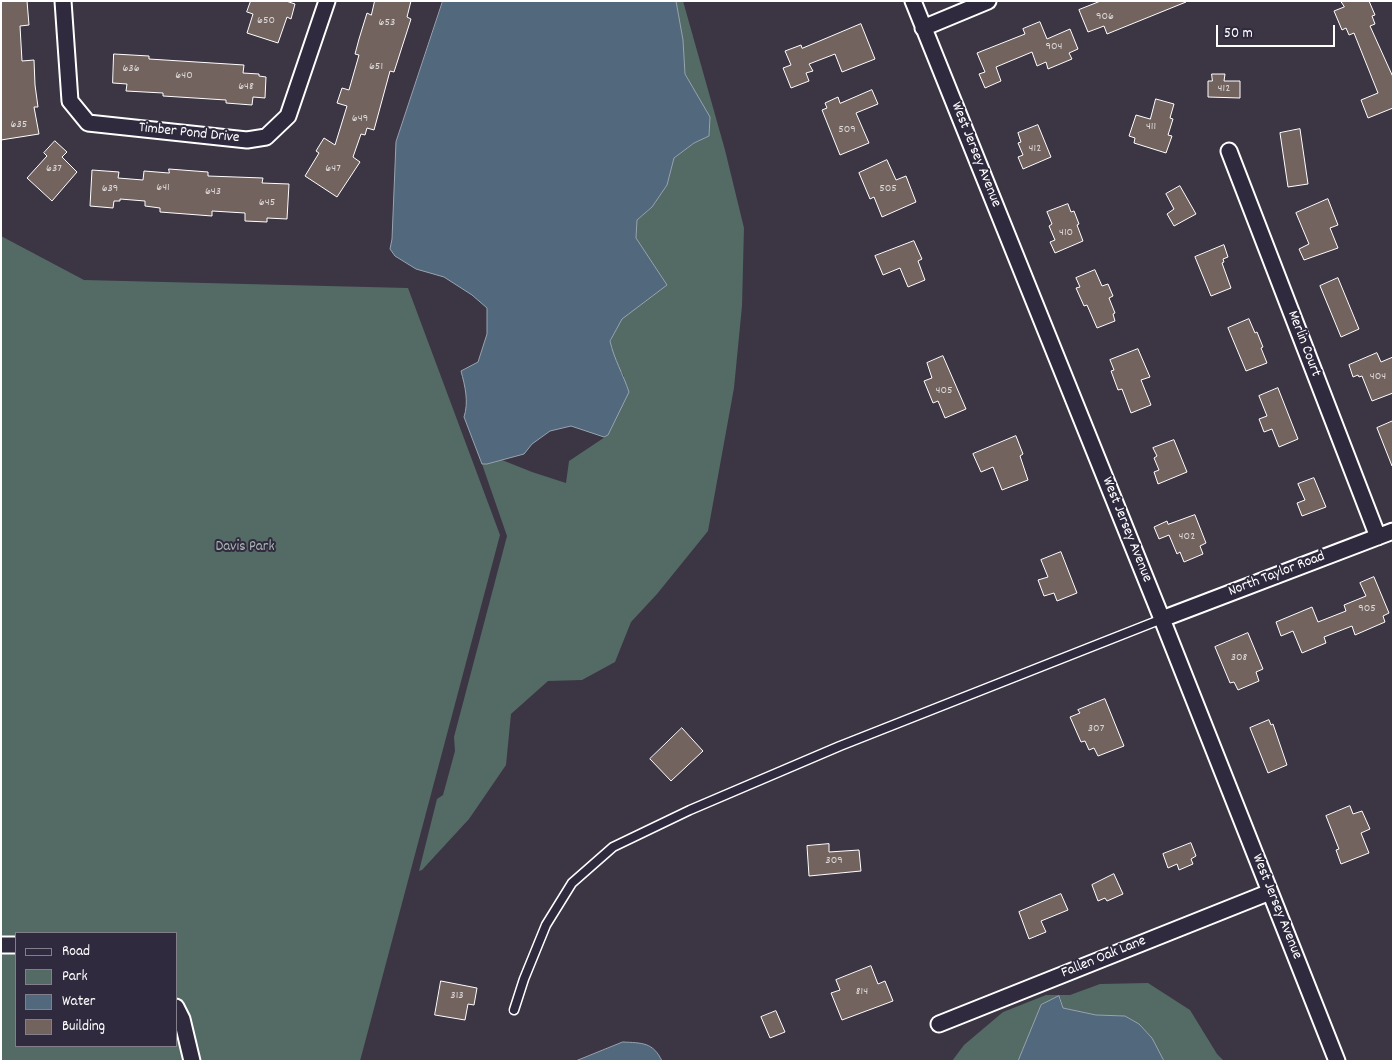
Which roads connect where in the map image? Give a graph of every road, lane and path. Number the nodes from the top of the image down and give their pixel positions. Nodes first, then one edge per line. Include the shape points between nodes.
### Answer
1 (63, 1) edge
2 (327, 1) edge
3 (913, 1) edge
4 (988, 1) edge
5 (923, 28) junction
6 (1229, 151) dead end
7 (1393, 531) edge
8 (1378, 537) junction
9 (1162, 619) junction
10 (1270, 892) junction
11 (1, 945) edge
12 (15, 946) edge
13 (514, 1010) dead end
14 (178, 1011) edge
15 (939, 1024) dead end
16 (192, 1061) edge
17 (1337, 1061) edge

1 - 2 street, Timber Pond Drive via 70,101 88,122 247,140 266,137 288,116
3 - 5 street, West Jersey Avenue
4 - 5 street
5 - 9 street, West Jersey Avenue
6 - 8 street, Merlin Court
7 - 8 street, North Taylor Road
8 - 9 street, North Taylor Road
9 - 10 street, West Jersey Avenue
9 - 13 lane via 840,746 690,810 613,847 572,883 546,925
10 - 15 street, Fallen Oak Lane
10 - 17 street, West Jersey Avenue
11 - 12 street
14 - 16 street

